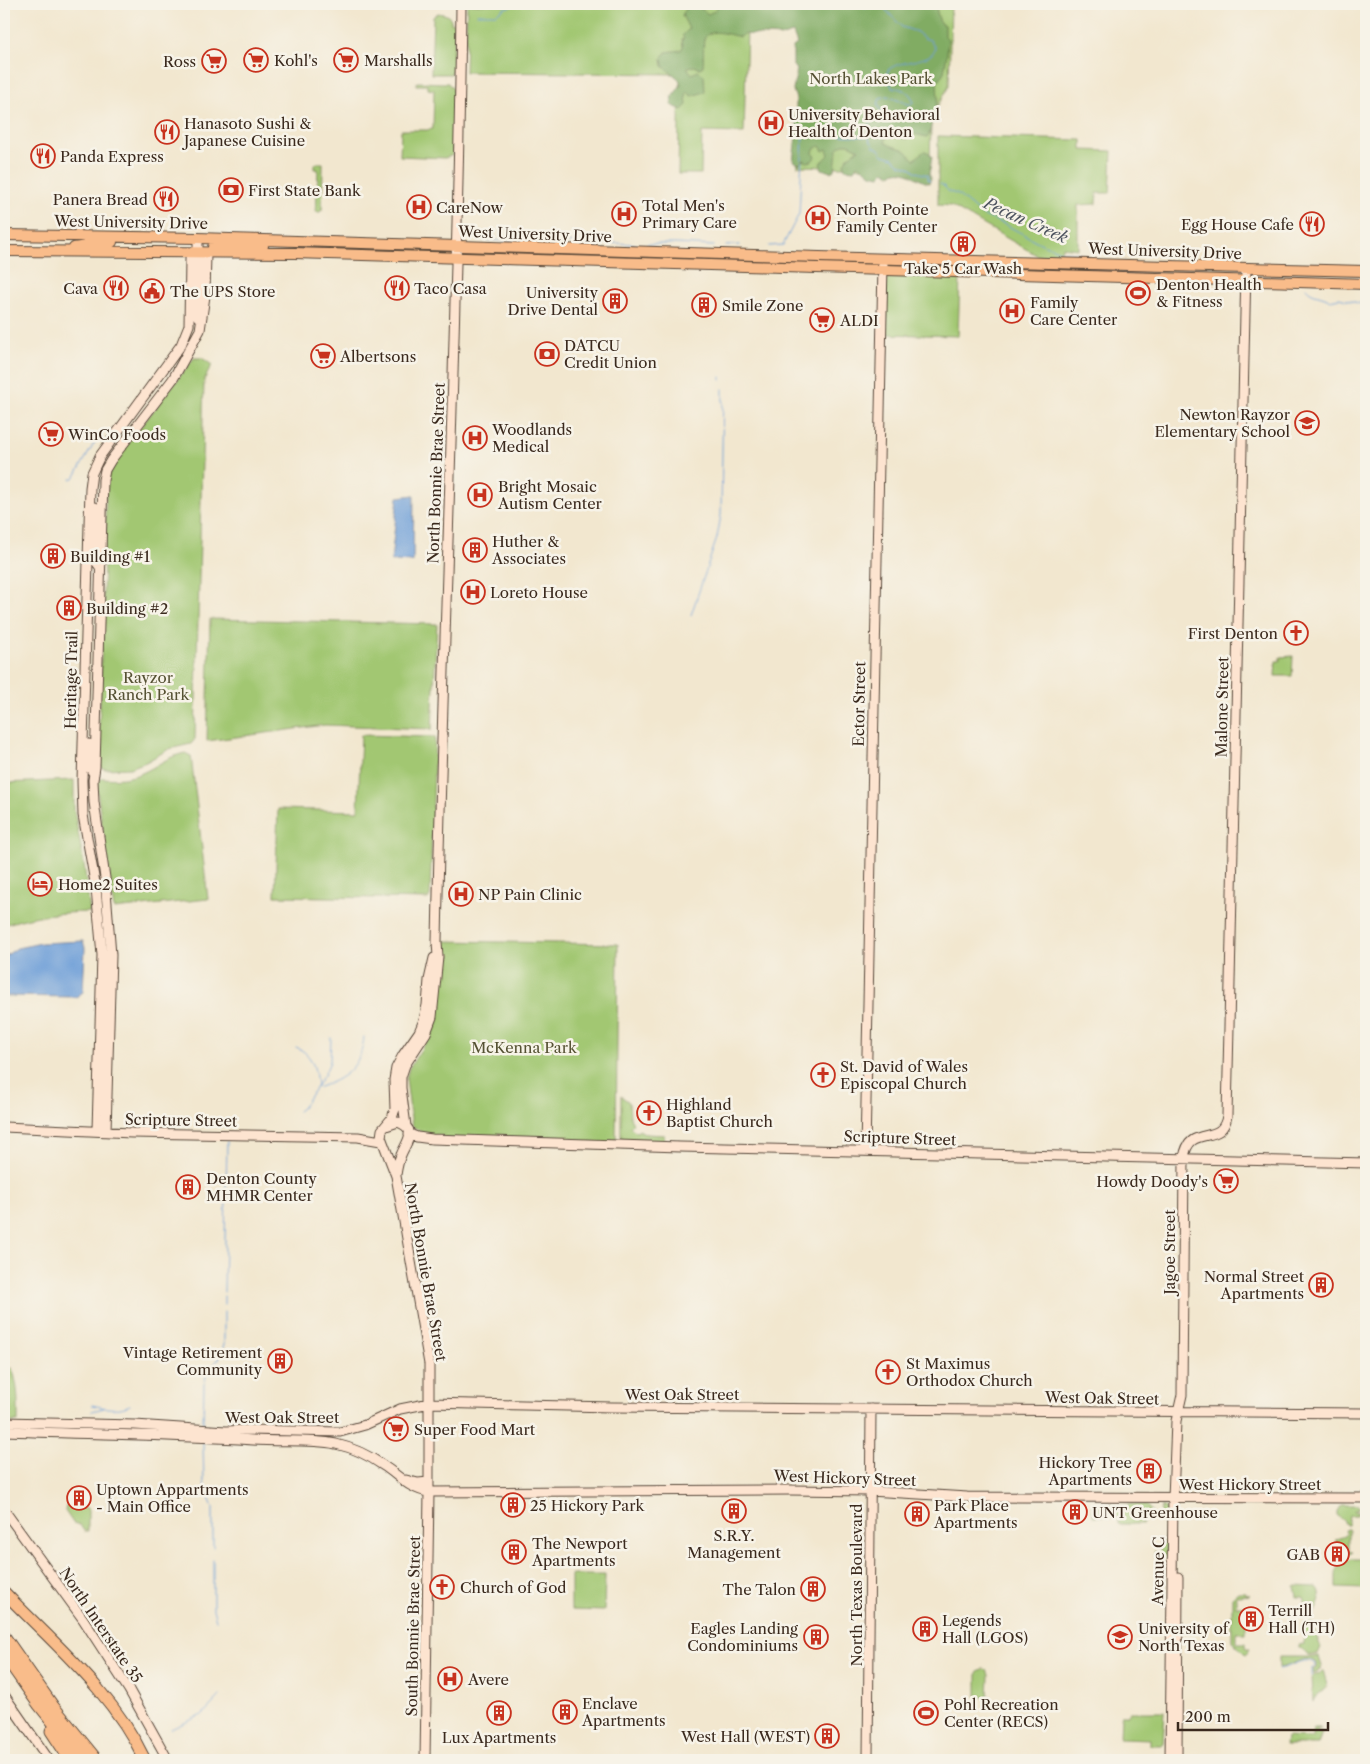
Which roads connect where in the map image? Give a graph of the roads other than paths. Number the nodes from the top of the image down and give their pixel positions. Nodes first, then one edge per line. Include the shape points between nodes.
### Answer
1 (460, 4) edge
2 (4, 235) edge
3 (198, 238) junction
4 (308, 242) junction
5 (457, 247) junction
6 (4, 252) edge
7 (54, 252) junction
8 (198, 255) junction
9 (642, 257) junction
10 (457, 258) junction
11 (882, 258) junction
12 (1246, 268) junction
13 (882, 270) junction
14 (1366, 271) edge
15 (1245, 281) junction
16 (1366, 284) edge
17 (95, 507) dead end
18 (100, 567) junction
19 (86, 644) junction
20 (98, 644) junction
21 (84, 716) junction
22 (82, 774) junction
23 (94, 774) junction
24 (98, 835) junction
25 (437, 942) junction
26 (105, 1029) junction
27 (4, 1127) edge
28 (384, 1128) junction
29 (408, 1130) junction
30 (101, 1131) junction
31 (358, 1137) junction
32 (432, 1139) junction
33 (383, 1144) junction
34 (406, 1146) junction
35 (865, 1151) junction
36 (1184, 1158) junction
37 (1366, 1163) edge
38 (396, 1176) junction
39 (430, 1403) junction
40 (871, 1409) junction
41 (1178, 1412) junction
42 (1366, 1413) edge
43 (4, 1422) edge
44 (4, 1431) edge
45 (340, 1432) junction
46 (337, 1444) junction
47 (429, 1487) junction
48 (870, 1491) junction
49 (1175, 1498) junction
50 (1366, 1498) edge
51 (4, 1510) edge
52 (4, 1592) edge
53 (4, 1636) edge
54 (4, 1656) edge
55 (18, 1676) junction
56 (4, 1695) edge
57 (49, 1760) edge
58 (70, 1760) edge
59 (83, 1760) edge
60 (97, 1760) edge
61 (145, 1760) edge
62 (168, 1760) edge
63 (424, 1760) edge
64 (868, 1760) edge
65 (1170, 1760) edge
66 (1177, 1760) edge

1 - 5 street, North Bonnie Brae Street
2 - 3 main road, West University Drive
3 - 4 main road, West University Drive
3 - 7 main road via 186,242 111,242
3 - 8 street, Heritage Trail
4 - 5 main road, West University Drive
4 - 8 main road via 209,247
5 - 9 main road, West University Drive
5 - 10 street, North Bonnie Brae Street
6 - 7 main road, West University Drive
7 - 8 main road, West University Drive via 105,252 112,258
8 - 10 main road, West University Drive
8 - 18 street, Heritage Trail via 199,333 173,379 106,470 101,501
8 - 19 street, Heritage Trail via 189,324 181,345 100,456 92,473 88,507
9 - 10 main road, West University Drive
9 - 11 main road, West University Drive
9 - 13 main road, West University Drive
10 - 25 street, North Bonnie Brae Street
11 - 12 main road, West University Drive
11 - 13 street, Ector Street
12 - 14 main road, West University Drive
12 - 15 street, Malone Street
13 - 15 main road, West University Drive
13 - 35 street, Ector Street
15 - 16 main road, West University Drive
15 - 36 street, Malone Street via 1227,1116 1224,1127 1217,1133 1189,1142
17 - 18 street via 94,559
18 - 20 street, Heritage Trail
19 - 20 street
19 - 21 street, Heritage Trail
20 - 23 street, Heritage Trail
21 - 22 street, Heritage Trail
21 - 23 street via 90,726 88,767
22 - 24 street via 87,780 90,825
22 - 26 street, Heritage Trail via 83,814 96,888
23 - 24 street, Heritage Trail
24 - 26 street, Heritage Trail via 111,954
25 - 28 street, North Bonnie Brae Street via 424,1020 396,1068 395,1109
25 - 29 street, North Bonnie Brae Street via 432,1017 401,1077
26 - 30 street, Heritage Trail
27 - 30 street, Scripture Street
28 - 29 street via 389,1123 398,1122
28 - 31 street, Scripture Street
28 - 33 street
29 - 32 street, Scripture Street via 417,1137
29 - 34 street
30 - 31 street, Scripture Street
31 - 33 street, Scripture Street
32 - 34 street, Scripture Street
32 - 35 street, Scripture Street
33 - 34 street via 396,1151
33 - 38 street, North Bonnie Brae Street
34 - 38 street, North Bonnie Brae Street
35 - 36 street, Scripture Street
36 - 37 street, Scripture Street
36 - 41 street, Jagoe Street via 1182,1395
38 - 39 street, North Bonnie Brae Street via 428,1356
39 - 40 street, West Oak Street
39 - 45 street, West Oak Street via 400,1409
39 - 47 street, North Bonnie Brae Street
40 - 41 street, West Oak Street
40 - 48 street, North Texas Boulevard
41 - 42 street, West Oak Street
41 - 49 street, Jagoe Street
43 - 45 street, West Oak Street
44 - 46 street, West Oak Street
45 - 46 street
46 - 47 street, West Hickory Street via 366,1454 412,1488 420,1491
47 - 48 street, West Hickory Street
47 - 63 street, South Bonnie Brae Street
48 - 49 street, West Hickory Street via 967,1497
48 - 64 street, North Texas Boulevard
49 - 50 street, West Hickory Street
49 - 65 street, Avenue C
49 - 66 street
51 - 62 street, North Interstate 35 via 83,1618
52 - 61 highway via 102,1692
53 - 60 highway via 53,1706
54 - 55 highway
55 - 58 highway
55 - 59 highway
56 - 57 street

